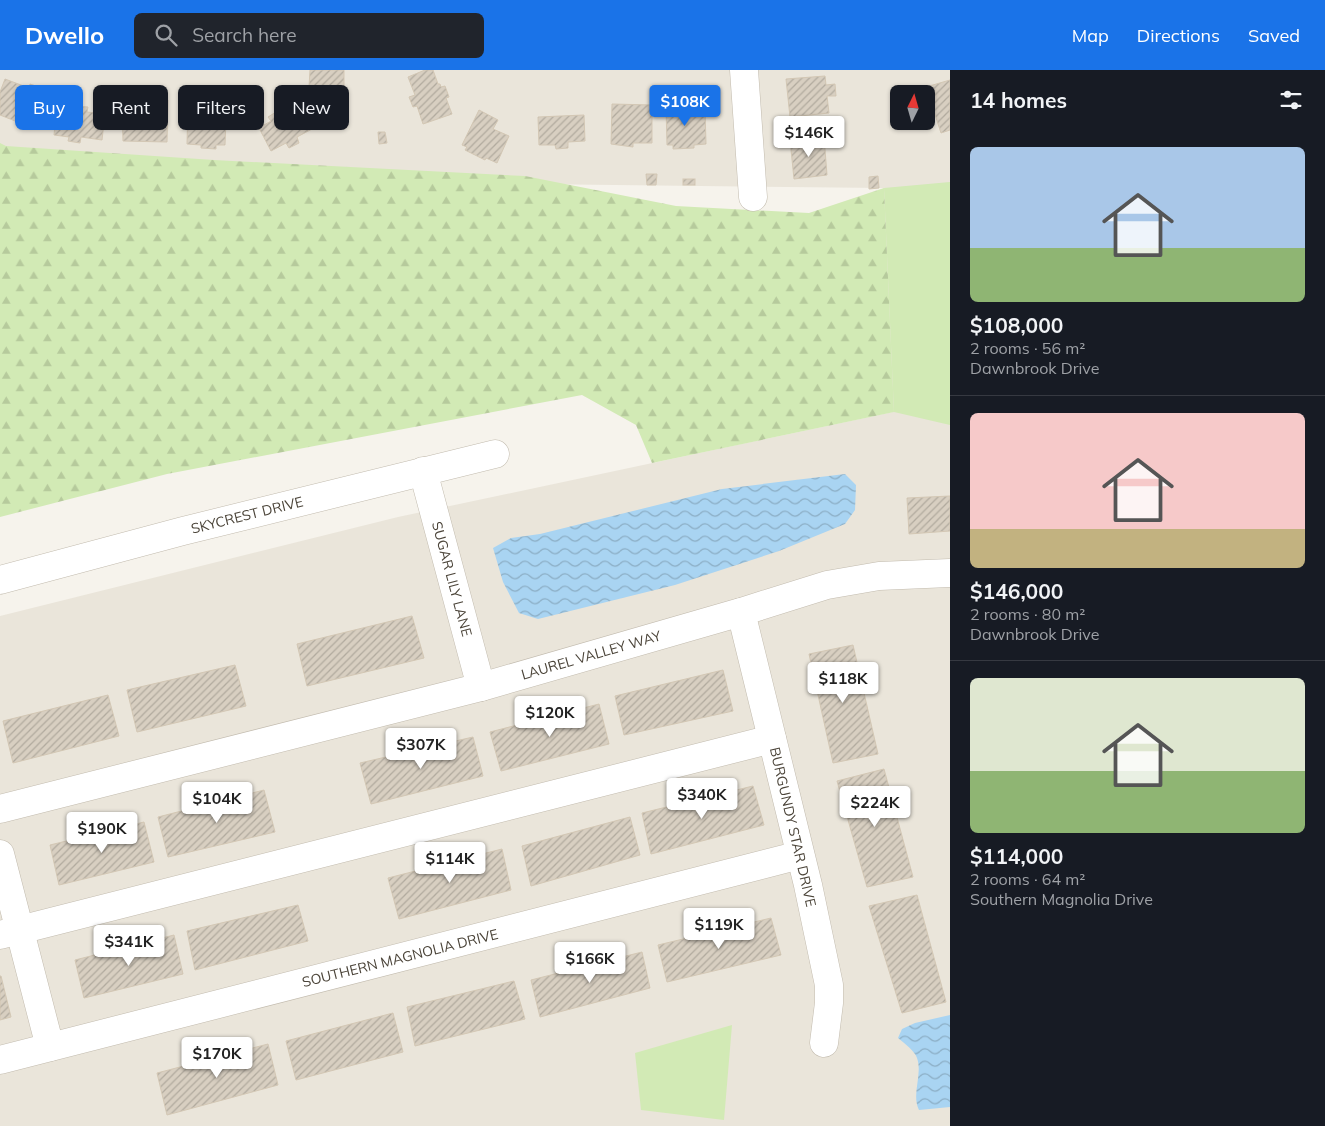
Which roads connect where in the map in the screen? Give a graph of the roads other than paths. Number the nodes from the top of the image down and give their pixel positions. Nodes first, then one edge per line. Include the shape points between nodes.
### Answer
1 (744, 70) edge
2 (753, 197) dead end
3 (495, 454) dead end
4 (423, 471) junction
5 (950, 573) edge
6 (0, 580) edge
7 (741, 612) junction
8 (481, 687) junction
9 (772, 739) junction
10 (0, 808) edge
11 (0, 854) edge
12 (800, 856) junction
13 (10, 933) edge
14 (824, 1043) dead end
15 (50, 1047) junction
16 (0, 1060) edge

1 - 2 street
3 - 4 street, SKYCREST DRIVE
4 - 6 street, SKYCREST DRIVE
4 - 8 street, SUGAR LILY LANE
5 - 7 street, LAUREL VALLEY WAY via 879,576 827,585
7 - 8 street, LAUREL VALLEY WAY
7 - 9 street, BURGUNDY STAR DRIVE
8 - 10 street, LAUREL VALLEY WAY
9 - 12 street, BURGUNDY STAR DRIVE
9 - 13 street
11 - 13 street
12 - 14 street, BURGUNDY STAR DRIVE via 829,985
12 - 15 street, SOUTHERN MAGNOLIA DRIVE
13 - 15 street
15 - 16 street, SOUTHERN MAGNOLIA DRIVE

